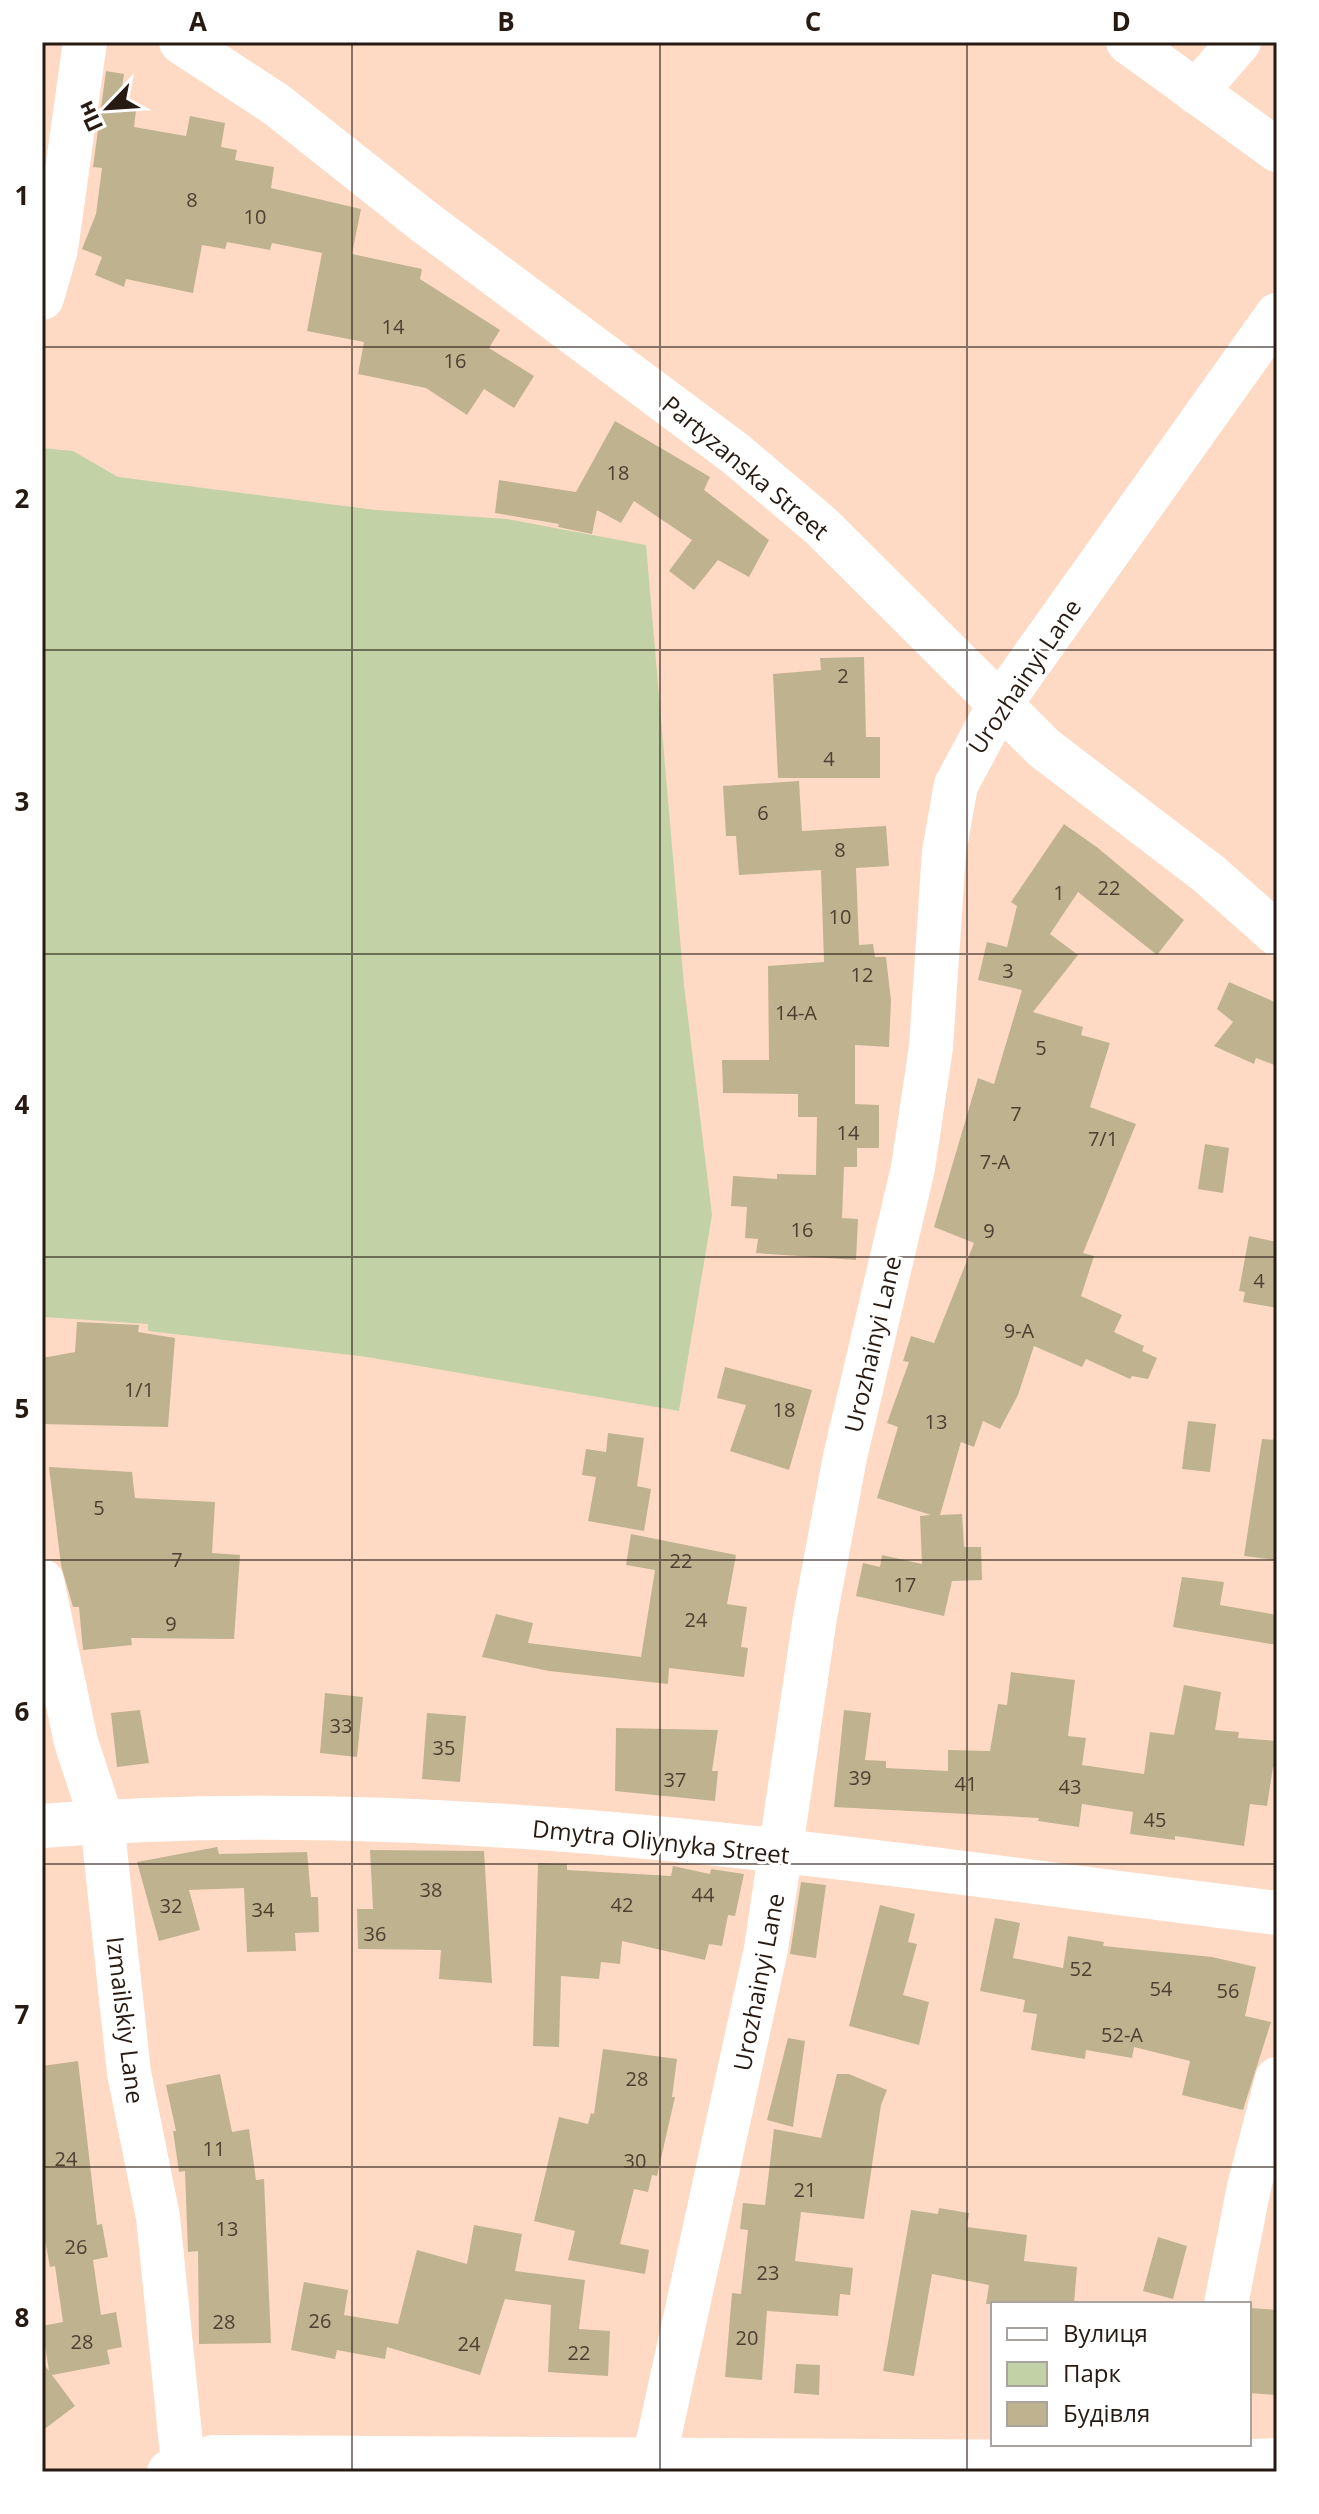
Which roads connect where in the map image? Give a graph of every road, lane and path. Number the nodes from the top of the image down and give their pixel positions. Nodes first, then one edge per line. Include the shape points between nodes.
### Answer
1 (85, 42) edge
2 (181, 42) edge
3 (1128, 42) edge
4 (1239, 42) edge
5 (1196, 92) junction
6 (1277, 150) edge
7 (42, 298) edge
8 (1277, 315) edge
9 (998, 707) junction
10 (1277, 934) edge
11 (42, 1581) edge
12 (102, 1821) junction
13 (42, 1826) edge
14 (781, 1852) junction
15 (1277, 1913) edge
16 (1277, 2079) edge
17 (1226, 2302) edge
18 (1205, 2454) edge
19 (654, 2460) junction
20 (1277, 2460) edge
21 (176, 2468) edge

1 - 7 street via 56,249
2 - 9 street, Partyzanska Street via 277,105 736,454 821,526
3 - 5 street
4 - 5 street
5 - 6 street
8 - 9 street, Urozhainyi Lane
9 - 10 street, Partyzanska Street
9 - 14 street, Urozhainyi Lane via 969,755 947,822 931,1047 913,1168 842,1471
11 - 12 street, Izmailskiy Lane via 76,1742
12 - 13 street, Dmytra Oliynyka Street
12 - 14 street, Dmytra Oliynyka Street via 210,1817 466,1823
12 - 21 street, Izmailskiy Lane via 129,2073 158,2217
14 - 15 street, Dmytra Oliynyka Street
14 - 19 street, Urozhainyi Lane via 740,2075
16 - 17 street
18 - 19 street
18 - 20 street
19 - 21 street via 213,2457

